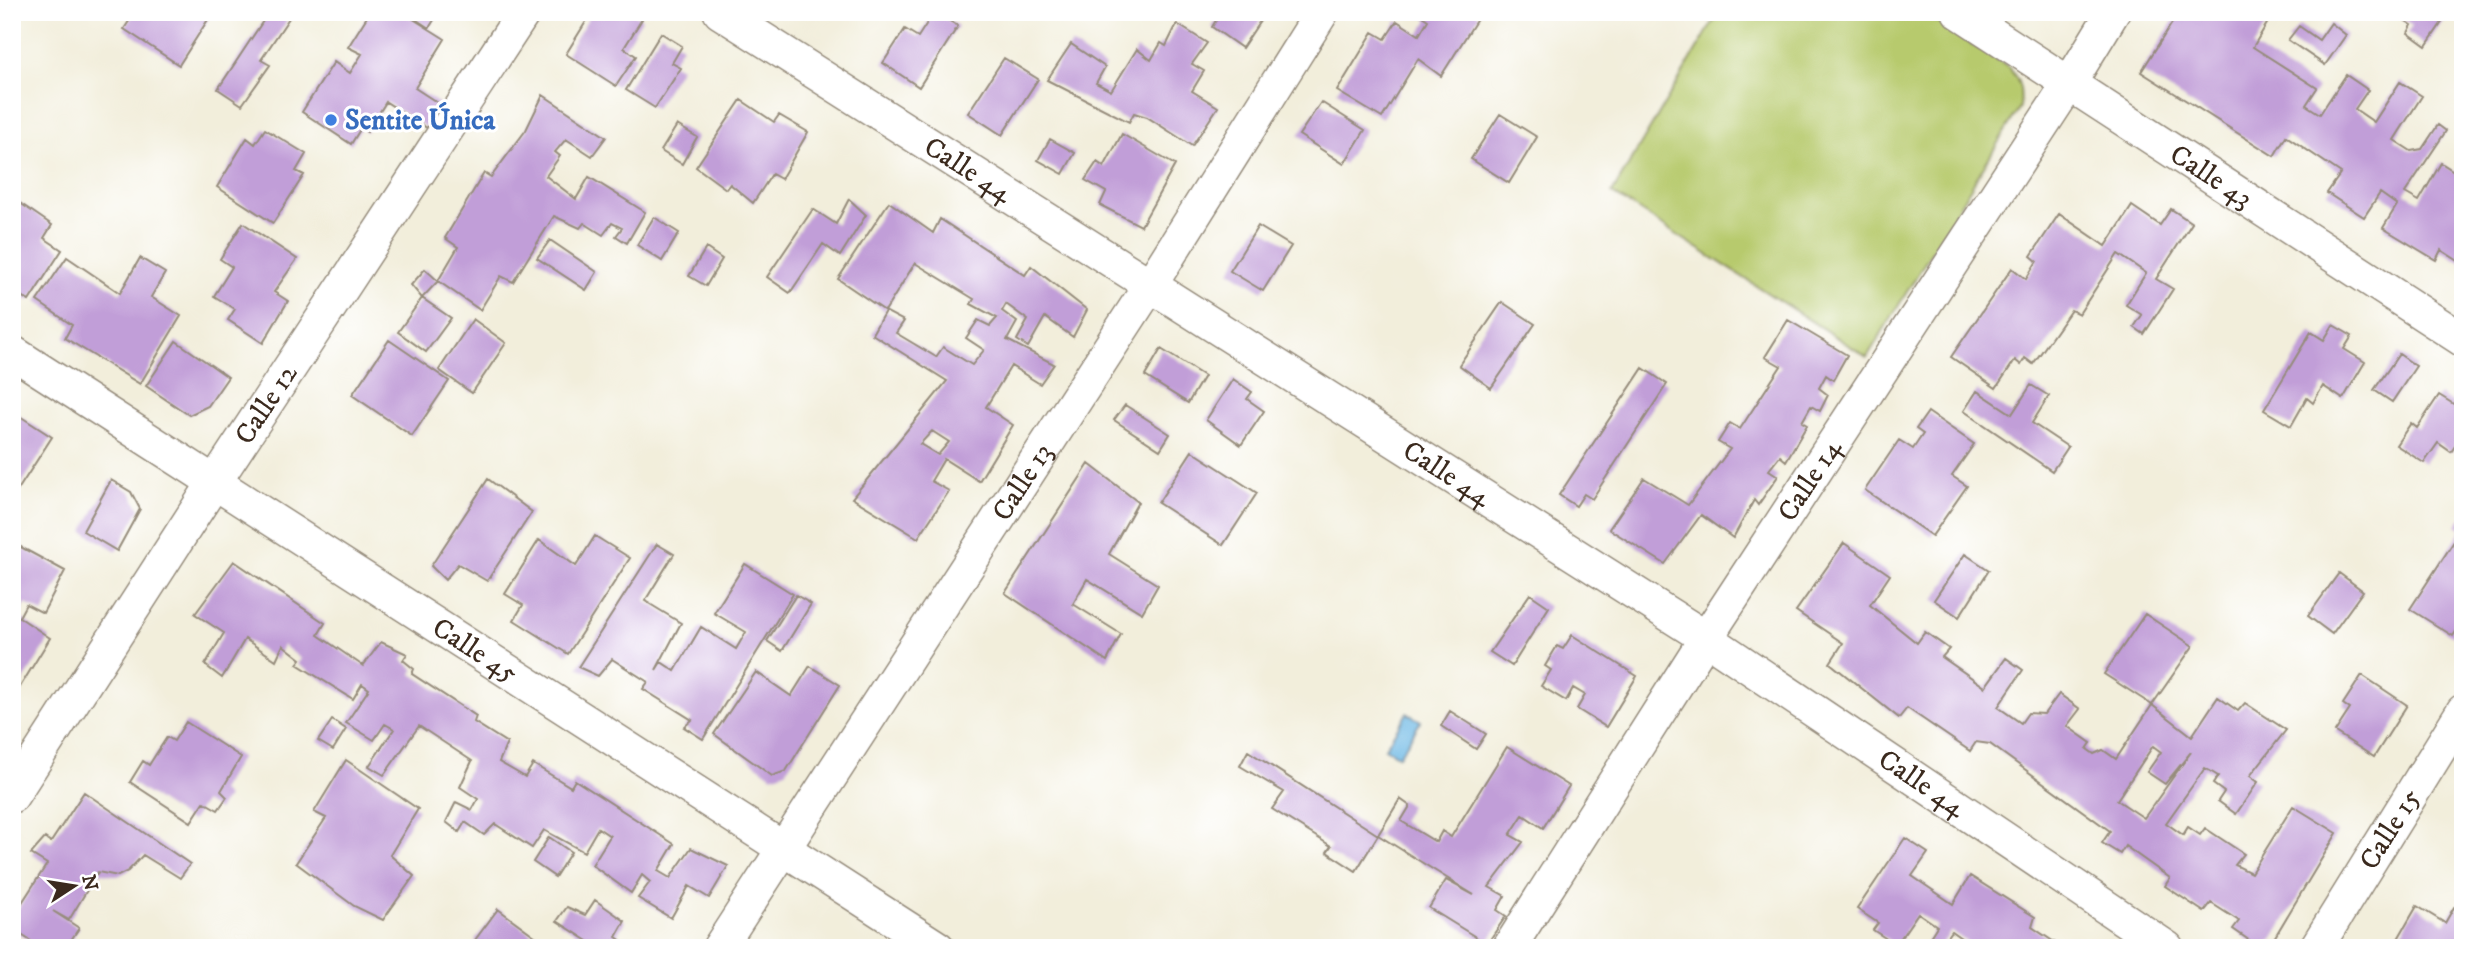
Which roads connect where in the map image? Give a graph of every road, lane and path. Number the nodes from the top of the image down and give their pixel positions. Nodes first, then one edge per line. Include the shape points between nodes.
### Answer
1 (524, 12) edge
2 (720, 12) edge
3 (1322, 12) edge
4 (1959, 12) edge
5 (2113, 12) edge
6 (2069, 84) junction
7 (1151, 284) junction
8 (2463, 340) edge
9 (12, 352) edge
10 (214, 482) junction
11 (1706, 638) junction
12 (2463, 711) edge
13 (12, 796) edge
14 (783, 848) junction
15 (719, 948) edge
16 (938, 948) edge
17 (1508, 948) edge
18 (2166, 948) edge
19 (2316, 948) edge

1 - 10 street, Calle 12
2 - 7 street, Calle 44
3 - 7 street, Calle 13
4 - 6 street, Calle 43
5 - 6 street, Calle 14
6 - 8 street, Calle 43
6 - 11 street, Calle 14
7 - 11 street, Calle 44
7 - 14 street, Calle 13
9 - 10 street, Calle 45
10 - 13 street, Calle 12
10 - 14 street, Calle 45
11 - 17 street, Calle 14
11 - 18 street, Calle 44
12 - 19 street, Calle 15
14 - 15 street, Calle 13
14 - 16 street, Calle 45

